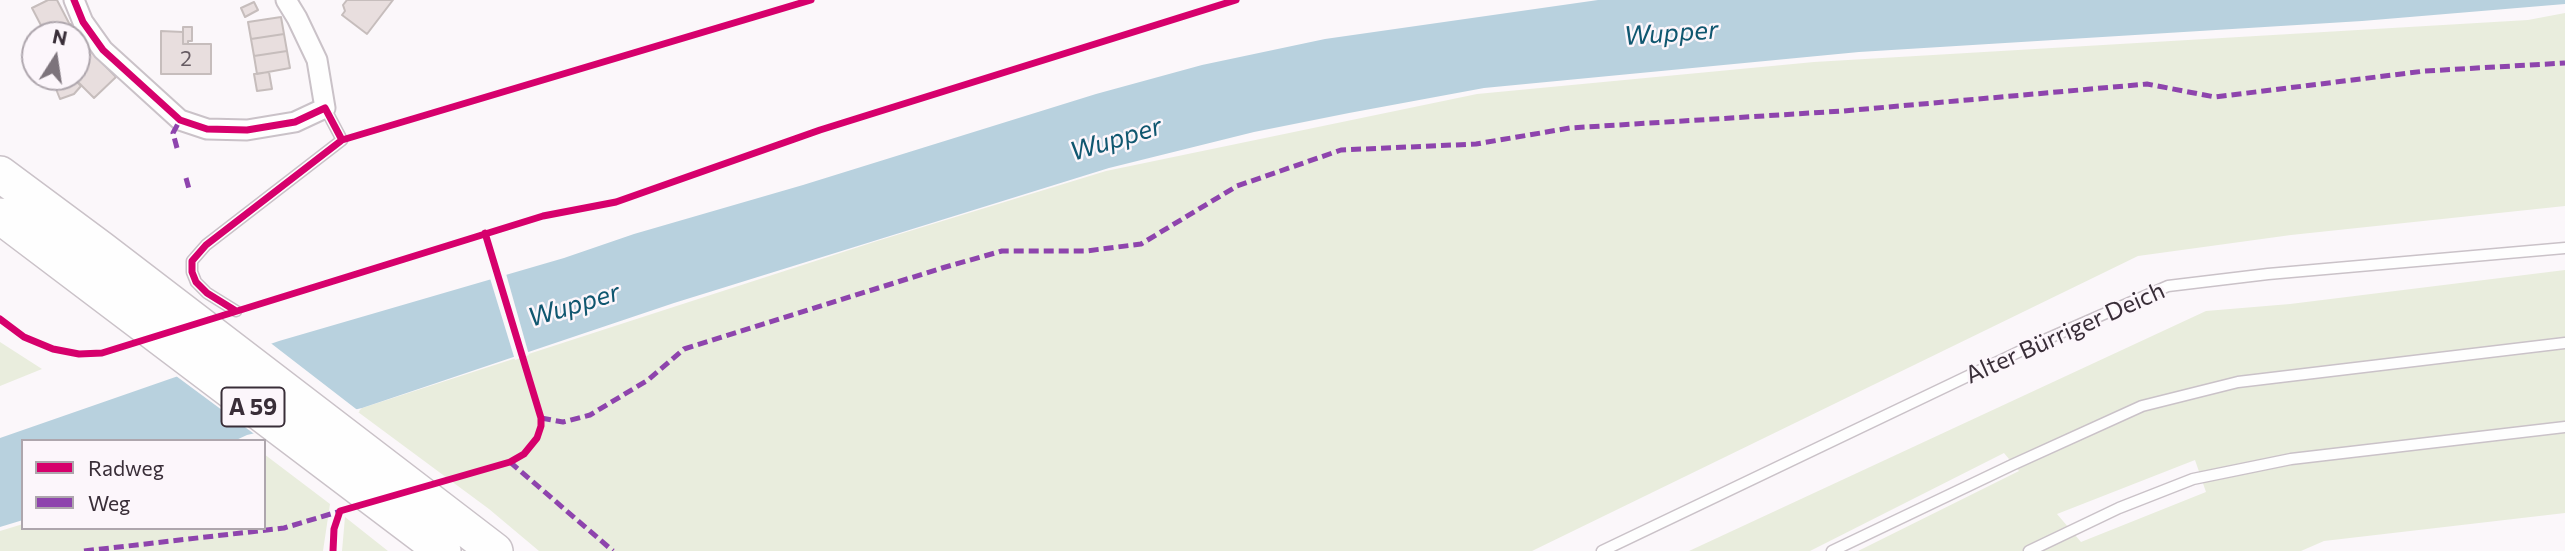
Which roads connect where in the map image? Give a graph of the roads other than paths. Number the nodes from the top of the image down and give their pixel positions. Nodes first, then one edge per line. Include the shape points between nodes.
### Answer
1 (74, 0) edge
2 (286, 0) edge
3 (325, 108) junction
4 (0, 174) edge
5 (0, 216) edge
6 (2565, 248) edge
7 (236, 311) dead end
8 (2565, 343) edge
9 (2565, 427) edge
10 (455, 540) edge
11 (495, 551) edge
12 (1602, 551) edge
13 (1832, 551) edge
14 (2029, 551) edge

1 - 3 street via 103,50 180,120 207,129 247,130 295,122
2 - 3 street via 317,60
3 - 7 lane via 342,140 205,245 192,261 196,282
4 - 10 highway, A 59 via 101,249
5 - 10 highway, A 59
6 - 12 lane, Alter Bürriger Deich via 2168,286
8 - 13 lane via 2238,382 2142,406
9 - 14 lane via 2291,460 2193,479
10 - 11 highway, A 59

